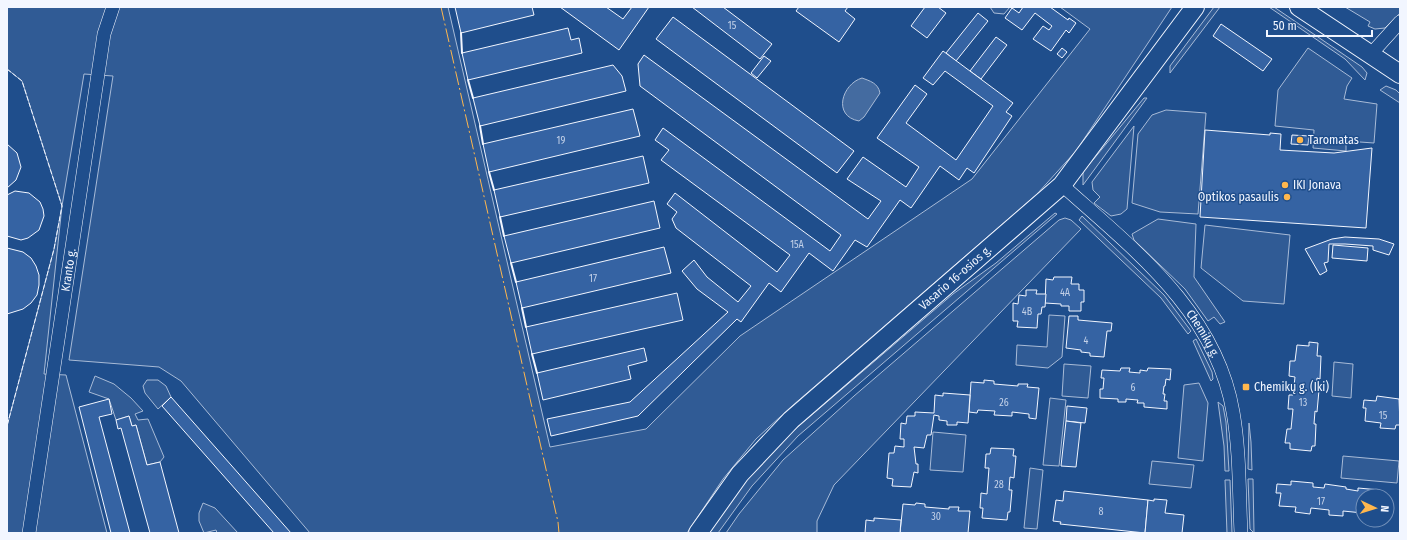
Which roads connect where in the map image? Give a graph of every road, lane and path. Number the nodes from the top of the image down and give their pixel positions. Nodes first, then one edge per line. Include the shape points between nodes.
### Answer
1 (112, 7) edge
2 (1195, 7) edge
3 (1299, 7) edge
4 (1400, 22) edge
5 (1372, 54) junction
6 (1400, 74) edge
7 (1062, 185) junction
8 (29, 533) edge
9 (698, 533) edge
10 (1241, 533) edge

1 - 8 street, Kranto g. via 104,34
2 - 7 main road, Vasario 16-osios g.
3 - 5 main road
4 - 5 street
5 - 6 main road
7 - 9 main road, Vasario 16-osios g. via 791,420 740,474
7 - 10 street, Chemikų g. via 1173,289 1210,342 1221,367 1233,412

